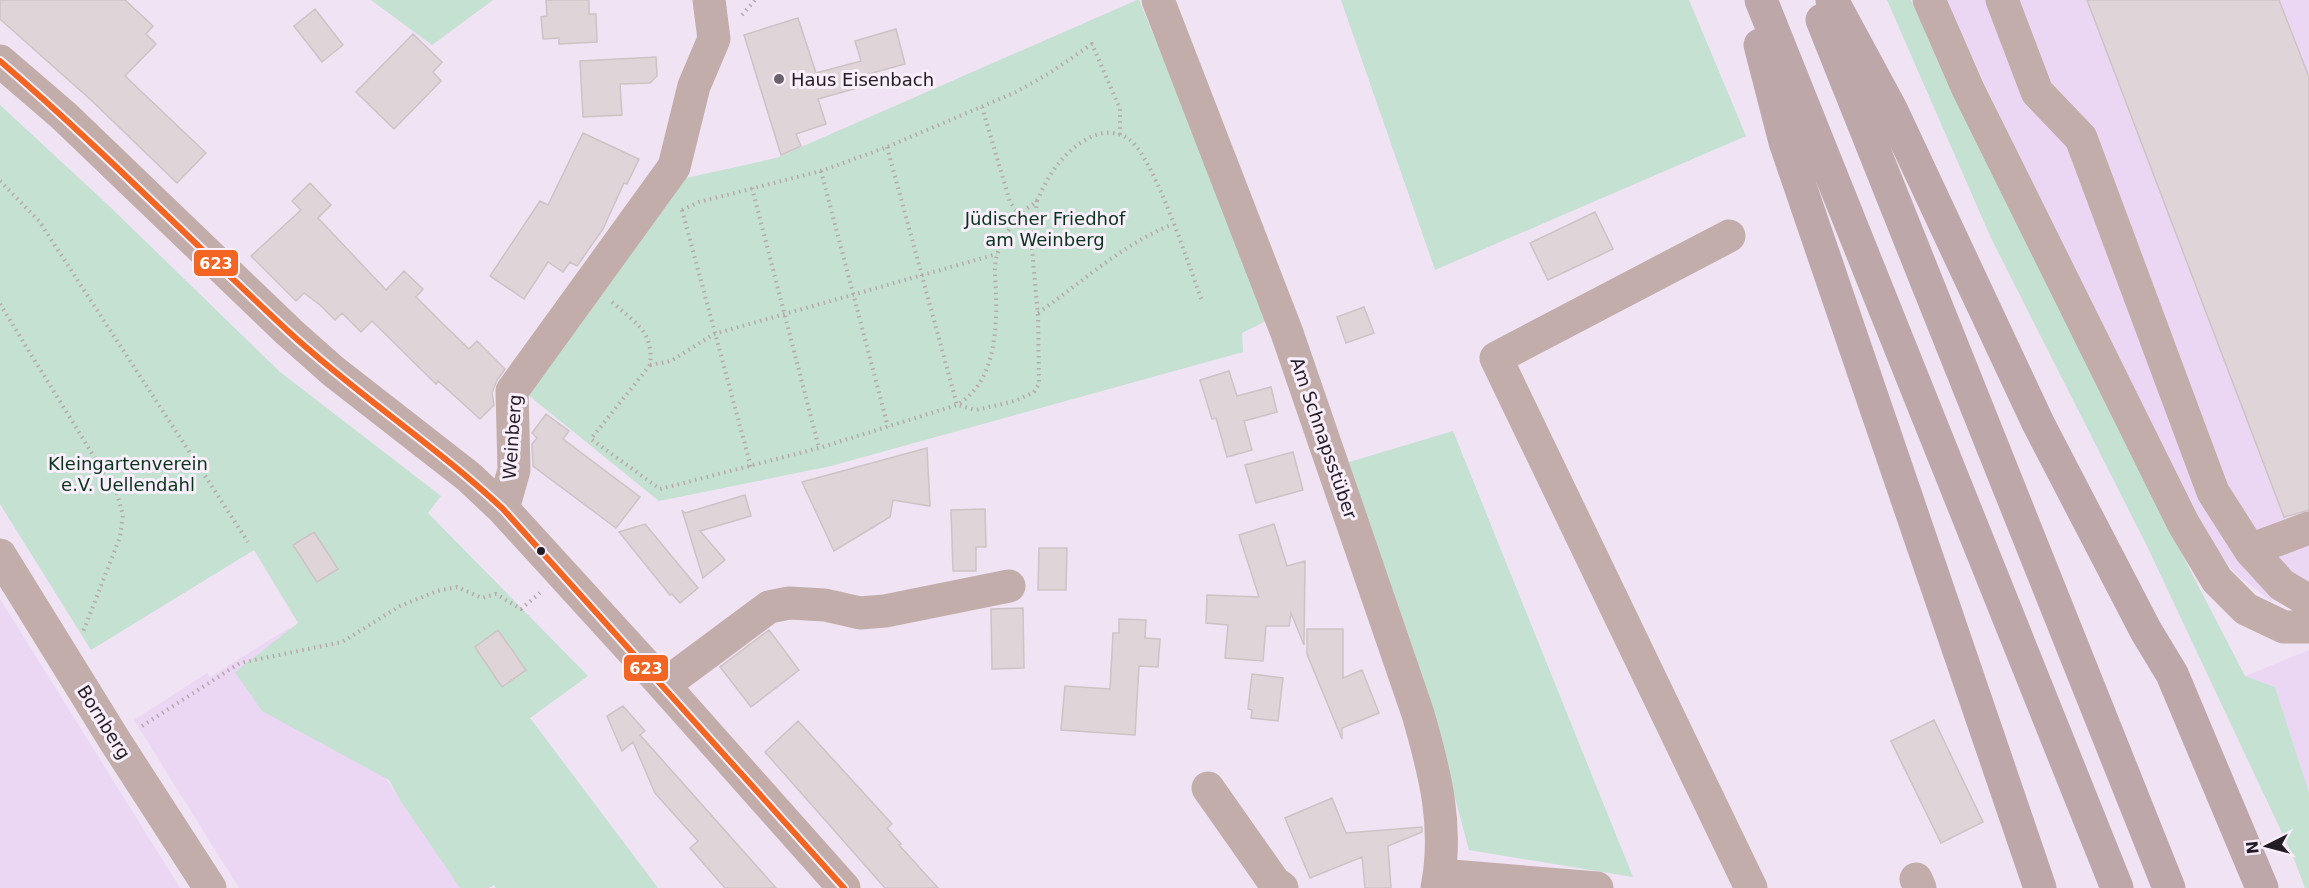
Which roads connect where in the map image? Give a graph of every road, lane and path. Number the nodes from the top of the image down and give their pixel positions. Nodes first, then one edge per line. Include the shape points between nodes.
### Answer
1 (709, 0) edge
2 (1158, 0) edge
3 (1748, 0) edge
4 (1761, 0) edge
5 (1814, 0) edge
6 (1832, 0) edge
7 (1929, 0) edge
8 (2001, 0) edge
9 (0, 61) edge
10 (982, 107) junction
11 (1120, 136) junction
12 (887, 147) junction
13 (821, 171) junction
14 (0, 181) edge
15 (752, 188) junction
16 (1037, 200) junction
17 (682, 210) junction
18 (1019, 214) junction
19 (674, 217) dead end
20 (1173, 224) junction
21 (1729, 236) dead end
22 (997, 254) junction
23 (921, 275) junction
24 (852, 295) junction
25 (611, 301) dead end
26 (1202, 301) dead end
27 (0, 304) edge
28 (1038, 313) junction
29 (784, 314) junction
30 (714, 334) junction
31 (650, 365) junction
32 (957, 405) junction
33 (888, 427) junction
34 (819, 448) junction
35 (751, 467) junction
36 (503, 509) junction
37 (2309, 528) edge
38 (248, 542) dead end
39 (2250, 550) junction
40 (0, 555) edge
41 (1009, 586) dead end
42 (533, 599) dead end
43 (2309, 601) edge
44 (2309, 627) edge
45 (59, 650) junction
46 (664, 685) junction
47 (115, 741) junction
48 (1208, 788) dead end
49 (1438, 881) edge
50 (210, 888) edge
51 (844, 888) edge
52 (1282, 888) edge
53 (1597, 888) edge
54 (1751, 888) edge
55 (2040, 888) edge
56 (2117, 888) edge
57 (2169, 888) edge
58 (2262, 888) edge

1 - 36 street, Weinberg via 714,39 694,86 674,167 512,391 514,470
2 - 49 street, Am Schnapsstüber via 1268,280 1394,637 1436,783 1443,838
3 - 55 highway via 1785,142
4 - 56 highway
5 - 57 highway
6 - 58 highway via 1891,110 2038,423 2146,632 2172,674
7 - 44 street via 1968,89 2178,513 2217,580 2247,609 2284,627
8 - 39 street via 2037,92 2081,138 2213,492
9 - 36 street, Weinberg via 64,116 333,372 469,477
10 - 11 path via 1048,74 1092,44 1120,109
10 - 12 path
10 - 18 path via 1010,202
11 - 16 path via 1112,132 1094,135 1079,144 1060,161
11 - 20 path via 1129,140 1144,158
12 - 13 path
12 - 23 path
13 - 15 path
13 - 24 path
14 - 38 path via 39,221
15 - 17 path
15 - 29 path
16 - 18 path
16 - 28 path via 1032,249
17 - 19 path
17 - 30 path
18 - 22 path
20 - 26 path
20 - 28 path via 1115,254
21 - 54 street via 1496,358
22 - 23 path
22 - 32 path via 992,357 980,382
23 - 24 path
23 - 32 path
24 - 29 path
24 - 33 path
25 - 31 path via 645,331 652,352
27 - 45 path via 117,494 123,515 120,537 81,635
28 - 32 path via 1039,384 1034,392 976,410
29 - 30 path
29 - 34 path
30 - 31 path via 671,361
30 - 35 path
31 - 35 path via 591,439 660,489
32 - 33 path
33 - 34 path
34 - 35 path
36 - 46 street
37 - 39 street
39 - 43 street via 2282,585
40 - 45 street, Bornberg
41 - 46 street via 885,611 860,613 825,605 789,603 768,607
42 - 47 path via 521,609 496,594 482,598 457,587 437,591 400,606 342,642 240,663
45 - 47 street, Bornberg
46 - 51 street
47 - 50 street, Bornberg
48 - 52 street
49 - 53 street

